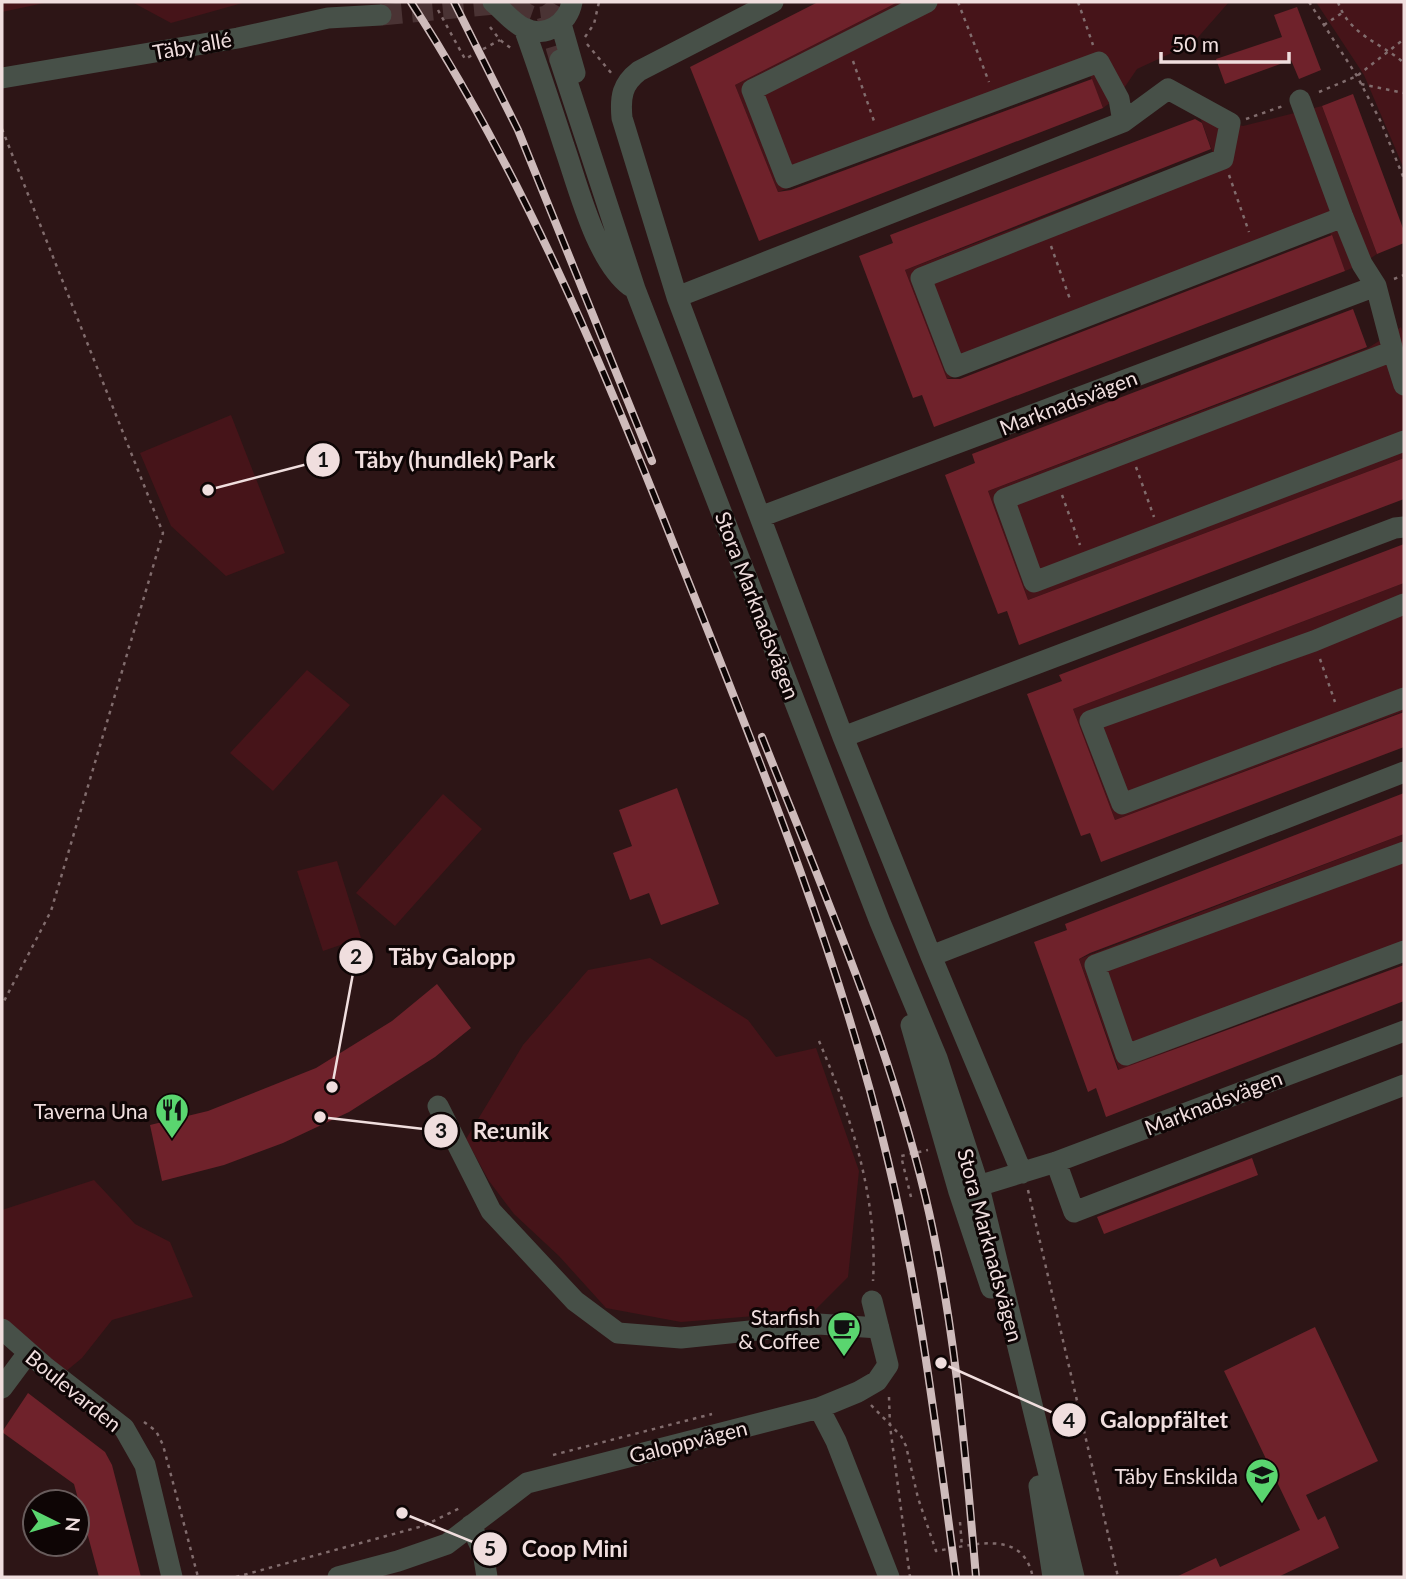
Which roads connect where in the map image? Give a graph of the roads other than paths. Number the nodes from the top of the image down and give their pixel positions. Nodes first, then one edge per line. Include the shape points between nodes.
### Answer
1 (493, 2) edge
2 (572, 2) edge
3 (773, 2) edge
4 (927, 2) edge
5 (381, 15) tunnel mouth
6 (514, 16) edge
7 (561, 24) junction
8 (560, 60) tunnel mouth
9 (2, 78) edge
10 (1300, 100) road end
11 (1123, 121) junction
12 (1343, 217) junction
13 (1376, 286) junction
14 (635, 289) junction
15 (677, 297) junction
16 (1393, 351) junction
17 (1404, 385) edge
18 (1404, 441) edge
19 (760, 517) junction
20 (1404, 527) edge
21 (1404, 604) edge
22 (1404, 698) edge
23 (843, 737) junction
24 (1404, 772) edge
25 (1404, 852) edge
26 (1404, 951) edge
27 (931, 956) junction
28 (1404, 1031) edge
29 (1404, 1085) edge
30 (438, 1107) dead end
31 (1056, 1162) junction
32 (1023, 1173) junction
33 (969, 1189) junction
34 (872, 1301) road end
35 (879, 1328) junction
36 (2, 1329) edge
37 (28, 1353) junction
38 (2, 1388) edge
39 (819, 1408) junction
40 (471, 1525) junction
41 (400, 1569) edge
42 (172, 1577) edge
43 (338, 1577) edge
44 (487, 1577) edge
45 (889, 1577) edge
46 (1053, 1577) edge
47 (1074, 1577) edge

1 - 6 street
2 - 7 street
3 - 15 street via 639,71 624,86 622,118
4 - 11 street via 752,90 786,178 1099,62 1119,99
5 - 9 street, Täby allé via 328,18
6 - 7 street via 540,32
6 - 14 street, Stora Marknadsvägen via 608,261
7 - 14 street, Stora Marknadsvägen via 637,259
8 - 14 street, Stora Marknadsvägen
10 - 12 street
11 - 12 street via 1167,89 1230,123 1223,159 921,278 955,367
11 - 15 street
12 - 13 street
13 - 16 street
13 - 19 street, Marknadsvägen
14 - 33 street, Stora Marknadsvägen via 937,1058
15 - 19 street
16 - 17 street
16 - 18 street via 1004,499 1034,582
19 - 23 street
20 - 23 street
21 - 22 street via 1090,721 1122,804
23 - 27 street
24 - 27 street
25 - 26 street via 1095,965 1126,1055
27 - 32 street
28 - 31 street, Marknadsvägen
29 - 31 street via 1074,1212
30 - 35 street via 491,1211 575,1301 618,1333 681,1338 818,1324
31 - 32 street, Marknadsvägen
32 - 33 street, Marknadsvägen
33 - 46 street, Stora Marknadsvägen via 1036,1465
33 - 47 street, Stora Marknadsvägen
34 - 35 street
35 - 39 street, Galoppvägen via 888,1365 877,1381
36 - 37 street, Boulevarden
37 - 38 street
37 - 42 street, Boulevarden via 124,1428 136,1446 145,1465
39 - 40 street, Galoppvägen via 527,1483
39 - 45 street
40 - 41 street, Galoppvägen via 447,1544
40 - 44 street via 483,1552
41 - 43 street, Galoppvägen

